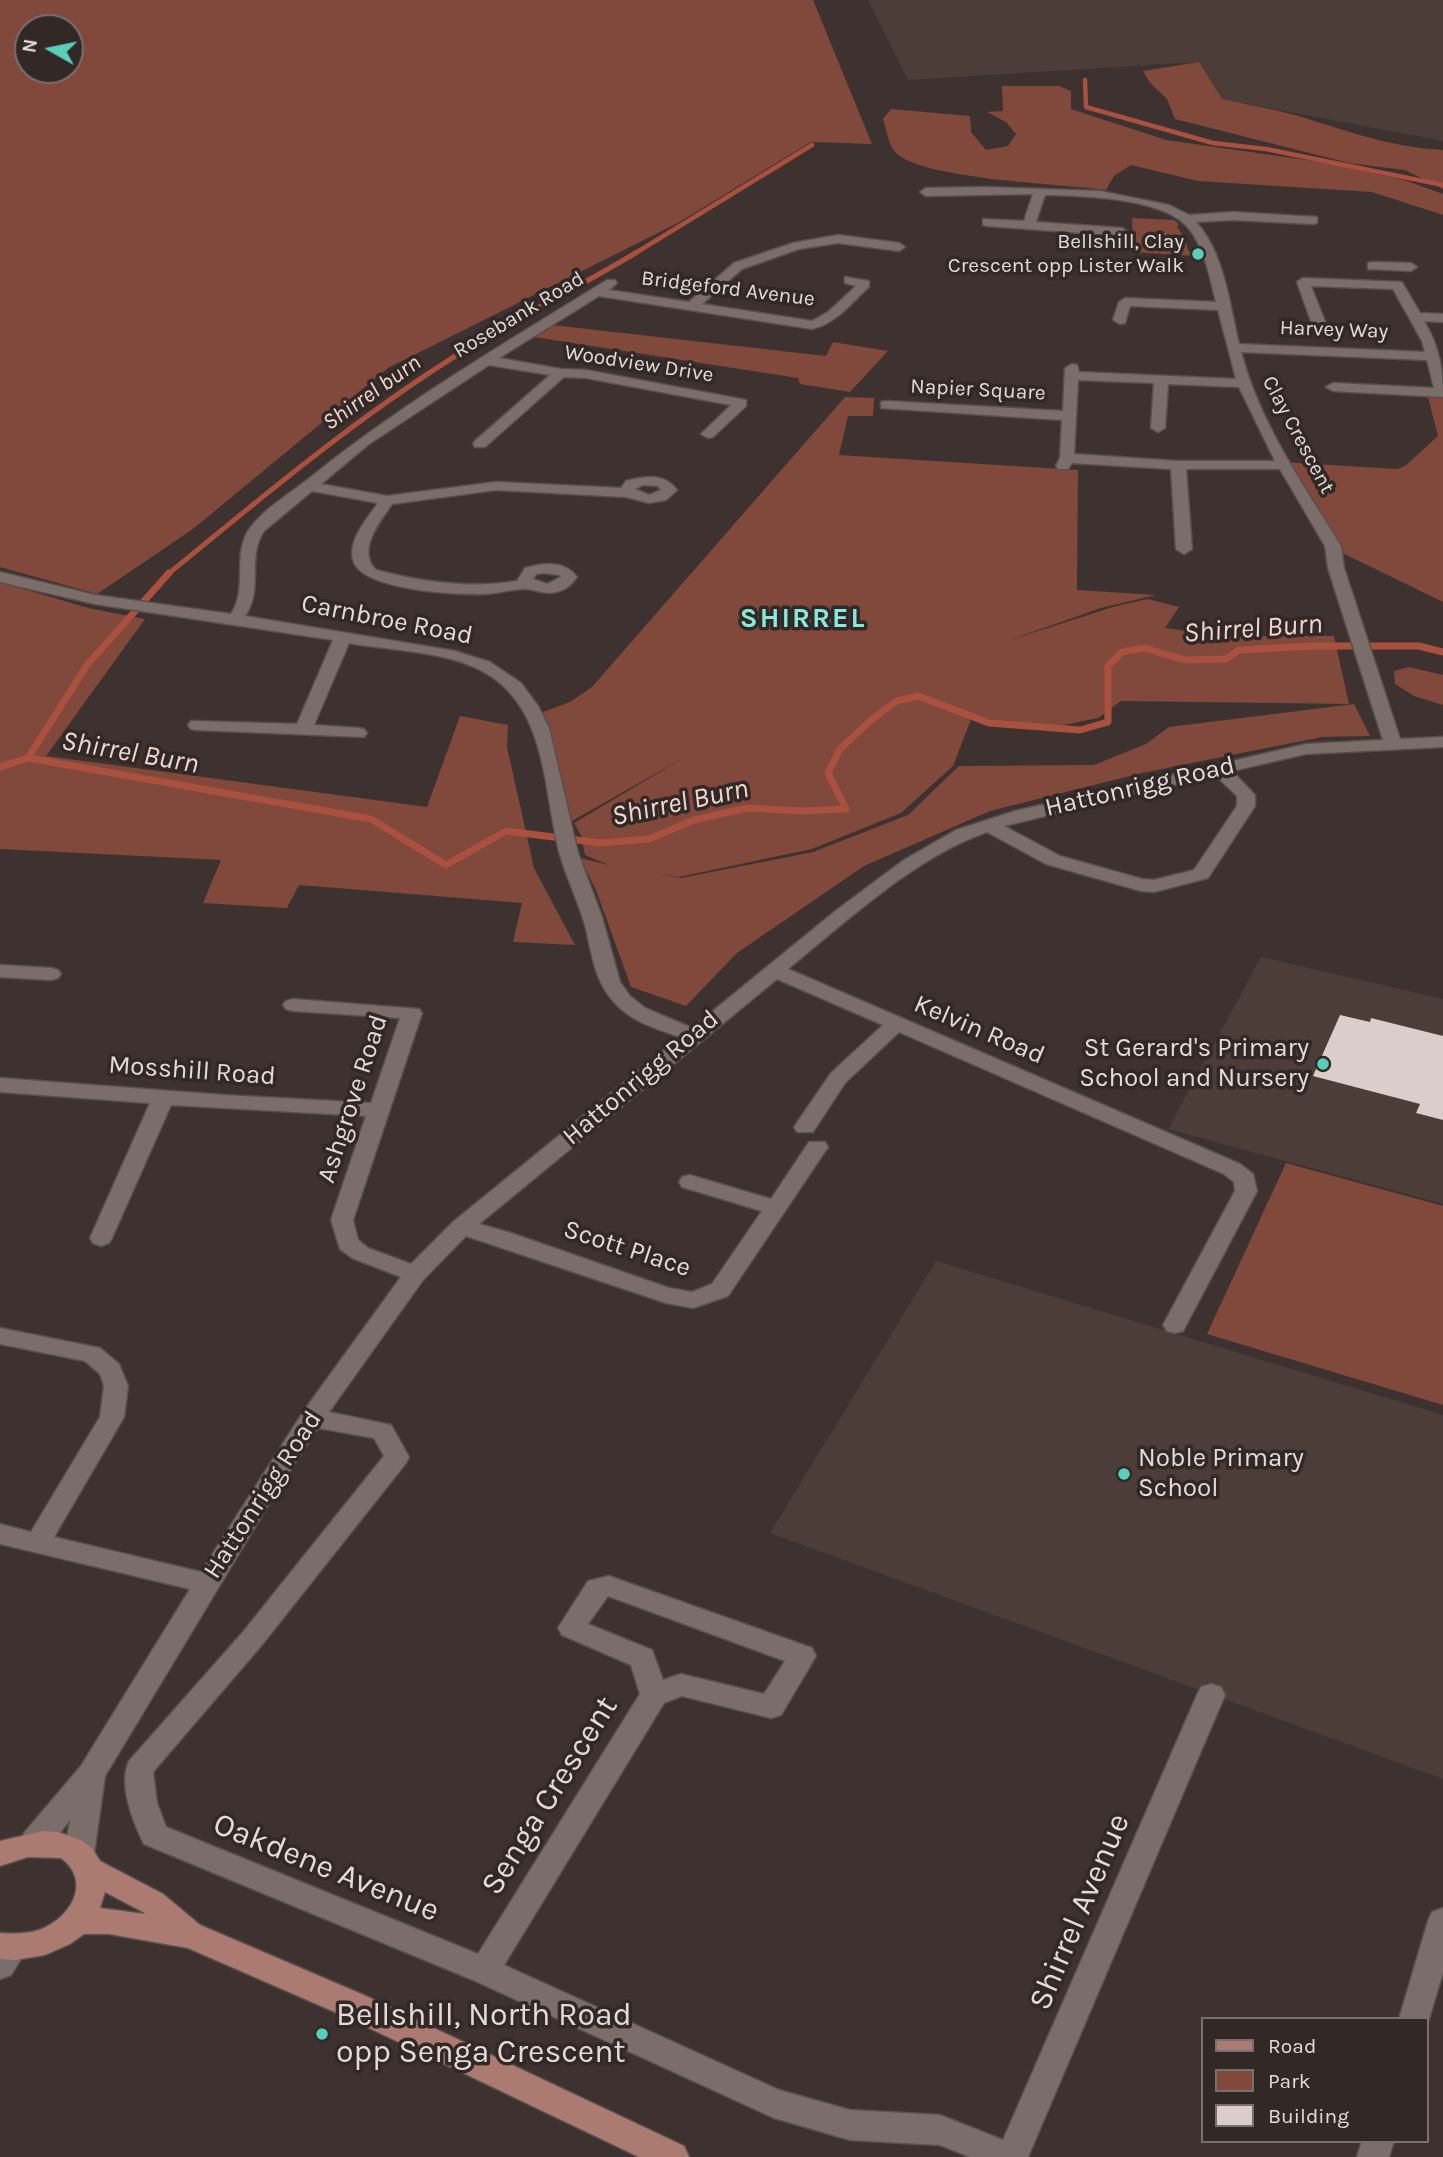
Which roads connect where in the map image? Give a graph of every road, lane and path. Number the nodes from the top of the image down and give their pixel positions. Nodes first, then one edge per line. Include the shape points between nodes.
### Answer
1 (959, 178) dead end
2 (933, 188) dead end
3 (990, 190) junction
4 (1040, 191) junction
5 (1188, 219) junction
6 (1313, 220) dead end
7 (987, 222) dead end
8 (1029, 225) junction
9 (1122, 232) dead end
10 (899, 247) dead end
11 (1372, 266) dead end
12 (1411, 267) dead end
13 (1396, 268) junction
14 (849, 280) dead end
15 (611, 282) dead end
16 (1397, 285) junction
17 (597, 292) junction
18 (692, 306) junction
19 (1223, 306) junction
20 (1417, 317) junction
21 (1443, 318) edge
22 (1120, 320) dead end
23 (1319, 324) dead end
24 (1234, 348) junction
25 (1432, 356) junction
26 (485, 360) junction
27 (561, 373) junction
28 (1161, 380) junction
29 (1244, 383) junction
30 (1334, 387) dead end
31 (1442, 393) edge
32 (886, 405) dead end
33 (1069, 416) junction
34 (1158, 428) dead end
35 (708, 435) dead end
36 (480, 444) dead end
37 (1178, 465) junction
38 (1286, 465) junction
39 (309, 486) junction
40 (629, 493) dead end
41 (387, 500) junction
42 (1184, 549) dead end
43 (0, 577) edge
44 (526, 584) dead end
45 (235, 619) junction
46 (343, 637) junction
47 (197, 725) dead end
48 (303, 729) junction
49 (358, 733) dead end
50 (1443, 742) edge
51 (1393, 743) junction
52 (1218, 768) junction
53 (987, 824) junction
54 (773, 970) junction
55 (0, 971) edge
56 (51, 974) dead end
57 (293, 1004) dead end
58 (895, 1025) junction
59 (693, 1035) junction
60 (0, 1085) edge
61 (163, 1098) junction
62 (380, 1110) junction
63 (805, 1127) dead end
64 (817, 1147) dead end
65 (690, 1182) dead end
66 (777, 1208) junction
67 (461, 1227) junction
68 (101, 1238) dead end
69 (415, 1274) junction
70 (1175, 1325) dead end
71 (0, 1336) edge
72 (312, 1418) junction
73 (0, 1534) edge
74 (38, 1542) junction
75 (206, 1583) junction
76 (654, 1695) junction
77 (1210, 1695) dead end
78 (91, 1774) junction
79 (12, 1847) edge
80 (84, 1862) junction
81 (76, 1921) junction
82 (1443, 1921) edge
83 (191, 1935) junction
84 (4, 1954) edge
85 (484, 1970) junction
86 (1415, 2017) edge
87 (673, 2157) edge
88 (1010, 2157) edge

1 - 3 street
2 - 3 street
3 - 4 street
4 - 5 street via 1118,198 1158,206
4 - 8 street
5 - 6 street
5 - 19 street, Clay Crescent via 1204,242
7 - 8 street
8 - 9 street
10 - 18 street via 846,239 797,246 738,266
11 - 13 street
12 - 13 street
13 - 16 street
14 - 18 street, Bridgeford Avenue via 864,284 820,324
15 - 17 street, Rosebank Road
16 - 20 street, Harvey Way
16 - 23 street, Harvey Way via 1303,282
17 - 18 street, Bridgeford Avenue
17 - 26 street, Rosebank Road
19 - 22 street via 1124,296
19 - 24 street, Clay Crescent
20 - 21 street
20 - 25 street, Harvey Way
24 - 25 street, Harvey Way
24 - 29 street, Clay Crescent
25 - 31 street, Harvey Way
26 - 27 street, Woodview Drive
26 - 39 street, Rosebank Road via 365,441
27 - 35 street, Woodview Drive via 741,402
27 - 36 street
28 - 29 street, Napier Square
28 - 33 street, Napier Square via 1072,372
28 - 34 street
29 - 38 street, Clay Crescent
30 - 31 street, Harvey Way
32 - 33 street, Napier Square
33 - 37 street, Napier Square via 1065,462
37 - 38 street, Napier Square
37 - 42 street
38 - 51 street, Clay Crescent via 1333,546
39 - 41 street
39 - 45 street, Rosebank Road via 251,536 245,555 246,601
40 - 41 street via 496,486
41 - 44 street via 359,548 361,567 370,573 458,590
43 - 45 street, Carnbroe Road via 47,592 122,606
45 - 46 street, Carnbroe Road
46 - 48 street
46 - 59 street, Carnbroe Road via 478,664 520,689 540,727 568,851 610,984 640,1014
47 - 48 street
48 - 49 street
50 - 51 street, Hattonrigg Road
51 - 52 street, Hattonrigg Road via 1306,749
52 - 53 street, Hattonrigg Road
52 - 53 street via 1246,795 1247,806 1201,874 1170,884 1141,885 1053,860
53 - 54 street, Hattonrigg Road via 911,864
54 - 58 street, Kelvin Road
54 - 59 street, Hattonrigg Road
55 - 56 street
57 - 62 street, Ashgrove Road via 412,1013
58 - 63 street via 838,1078
58 - 70 street, Kelvin Road via 1232,1169 1245,1179 1246,1191
59 - 67 street, Hattonrigg Road
60 - 61 street, Mosshill Road
61 - 62 street, Mosshill Road
61 - 68 street
62 - 69 street, Ashgrove Road via 342,1220 348,1244 360,1253
64 - 66 street, Scott Place
65 - 66 street
66 - 67 street, Scott Place via 720,1290 693,1300
67 - 69 street, Hattonrigg Road
69 - 72 street, Hattonrigg Road
71 - 74 street via 92,1354 111,1370 116,1385 112,1417
72 - 75 street, Hattonrigg Road
72 - 85 street, Oakdene Avenue via 382,1431 397,1457 252,1639 139,1769 148,1822 153,1835 166,1841
73 - 74 street
74 - 75 street
75 - 78 street, Hattonrigg Road
76 - 76 street, Senga Crescent via 642,1658 570,1628 597,1588 609,1586 802,1656 771,1707 681,1685
76 - 85 street, Senga Crescent
77 - 88 street, Shirrel Avenue
78 - 79 street, Hattonrigg Road
78 - 80 street, Hattonrigg Road
79 - 80 main road via 67,1846
80 - 81 main road via 92,1887
80 - 83 main road via 153,1903
81 - 83 main road via 109,1921
81 - 84 main road via 48,1942
82 - 86 street
83 - 87 main road via 355,2006
85 - 88 street, Oakdene Avenue via 774,2103 850,2125 940,2130

